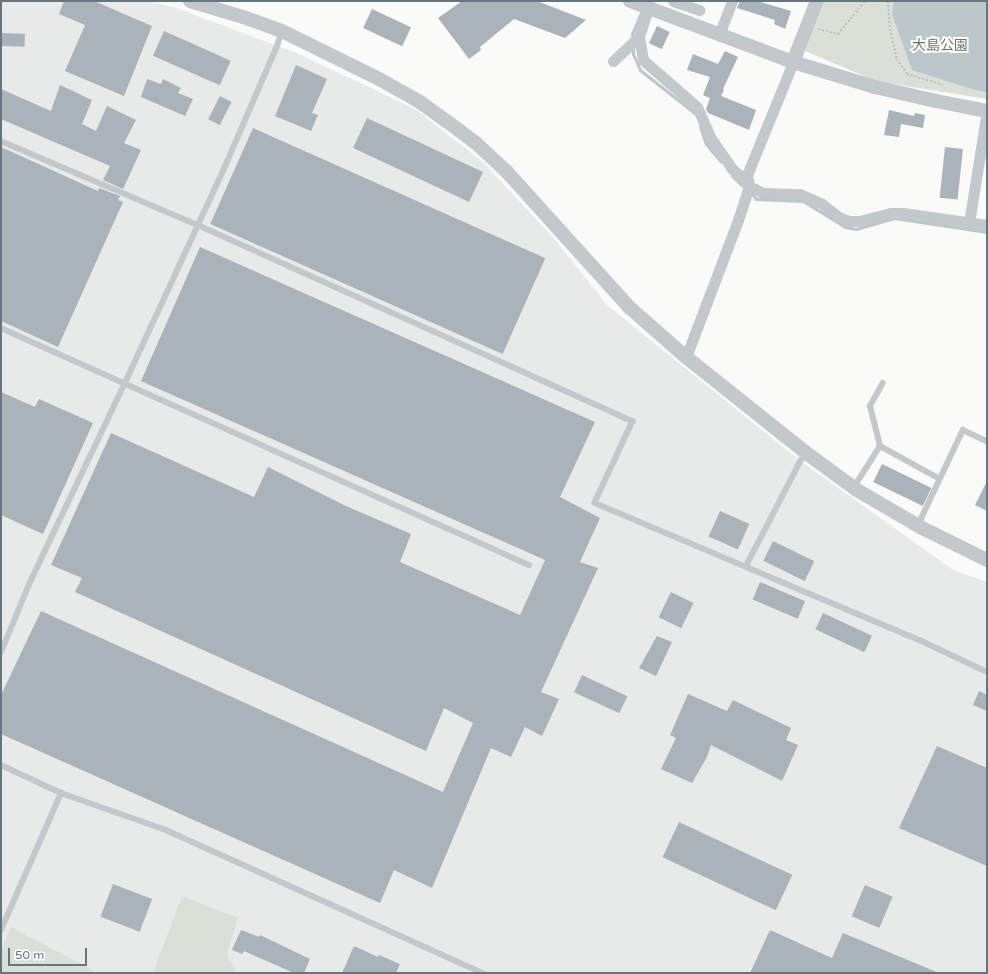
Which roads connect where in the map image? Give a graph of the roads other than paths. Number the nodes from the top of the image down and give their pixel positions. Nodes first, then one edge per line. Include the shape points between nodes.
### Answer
1 (190, 1) edge
2 (630, 1) edge
3 (732, 1) edge
4 (817, 1) edge
5 (676, 2) edge
6 (648, 9) junction
7 (699, 10) dead end
8 (282, 31) junction
9 (719, 35) junction
10 (638, 37) junction
11 (613, 61) dead end
12 (793, 62) junction
13 (987, 110) edge
14 (1, 141) edge
15 (748, 183) junction
16 (969, 222) junction
17 (198, 224) junction
18 (987, 225) edge
19 (1, 328) edge
20 (686, 357) junction
21 (125, 383) junction
22 (883, 383) dead end
23 (987, 441) edge
24 (880, 446) junction
25 (805, 452) junction
26 (940, 479) junction
27 (853, 487) junction
28 (918, 526) junction
29 (987, 560) edge
30 (529, 565) dead end
31 (746, 566) junction
32 (1, 652) edge
33 (987, 672) edge
34 (1, 766) edge
35 (61, 793) junction
36 (1, 930) edge
37 (483, 973) edge

1 - 8 street
2 - 6 street
3 - 9 street
4 - 12 street
5 - 7 street
6 - 9 street
6 - 10 street
8 - 17 lane via 278,46
8 - 20 street via 420,102 476,143 507,172 629,307
9 - 12 street
10 - 11 street
10 - 15 street via 643,60 697,107 712,140 732,169
12 - 13 street via 875,87
12 - 15 street
13 - 16 street
14 - 17 lane
15 - 16 street via 763,193 800,194 849,221 860,222 890,213
15 - 20 street via 745,198
16 - 18 street
17 - 21 lane
17 - 31 lane via 633,420 595,503
19 - 21 lane
20 - 25 street
21 - 30 lane
21 - 32 lane via 31,580
22 - 24 lane via 870,406
23 - 26 lane via 963,430
24 - 26 lane
24 - 27 lane
25 - 27 street
25 - 31 lane
26 - 28 lane
27 - 28 street
28 - 29 street
31 - 33 lane
34 - 35 lane
35 - 36 lane
35 - 37 lane via 166,830

